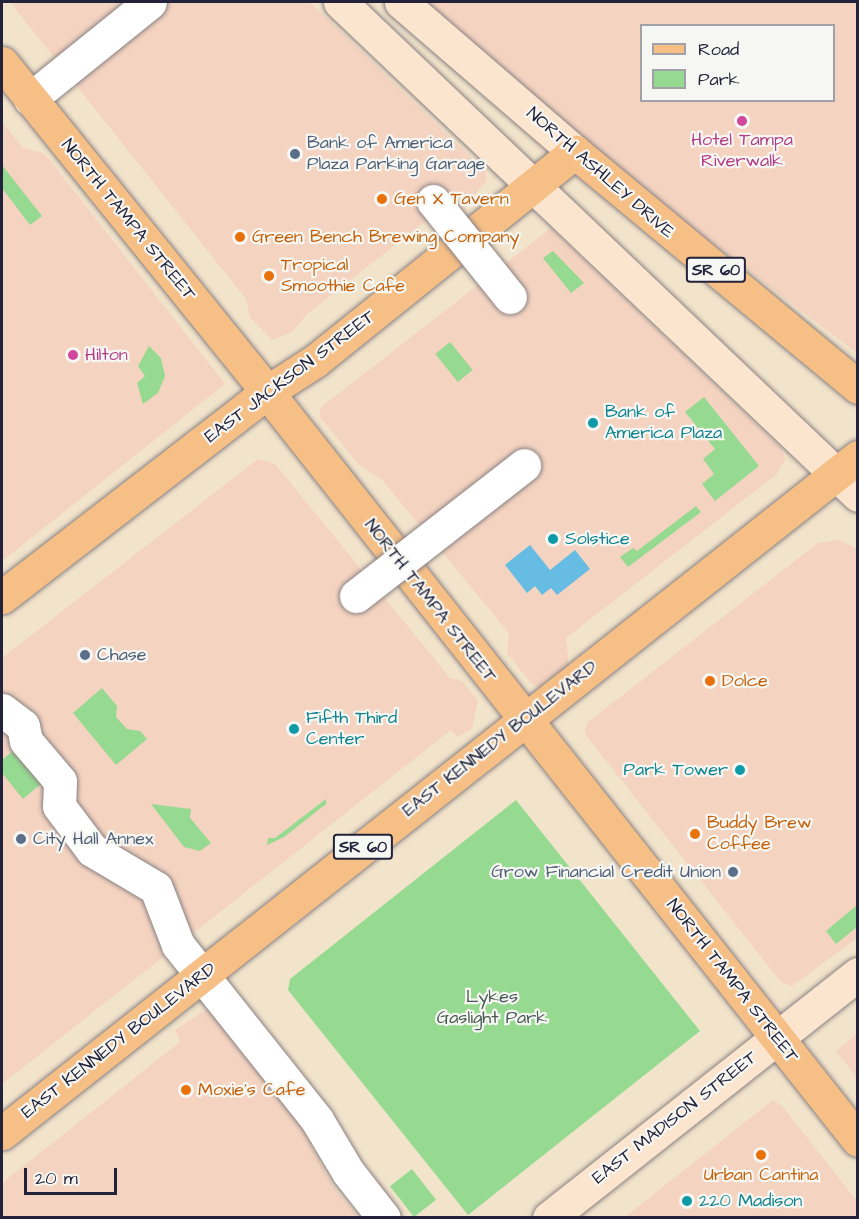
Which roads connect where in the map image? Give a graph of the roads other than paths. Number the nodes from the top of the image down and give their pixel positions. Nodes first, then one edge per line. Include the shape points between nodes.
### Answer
1 (150, 2) edge
2 (340, 2) edge
3 (401, 2) edge
4 (2, 63) edge
5 (30, 99) junction
6 (575, 152) junction
7 (534, 185) junction
8 (433, 201) dead end
9 (510, 297) dead end
10 (858, 387) edge
11 (267, 392) junction
12 (524, 465) dead end
13 (851, 476) edge
14 (356, 596) dead end
15 (2, 597) edge
16 (2, 710) edge
17 (524, 720) junction
18 (858, 974) edge
19 (203, 976) junction
20 (777, 1038) junction
21 (2, 1133) edge
22 (858, 1140) edge
23 (384, 1218) edge
24 (549, 1218) edge

1 - 5 street
2 - 7 main road
3 - 6 main road, NORTH ASHLEY DRIVE
4 - 5 main road, NORTH TAMPA STREET
5 - 11 main road, NORTH TAMPA STREET
6 - 7 main road, EAST JACKSON STREET
6 - 10 main road, NORTH ASHLEY DRIVE / SR 60
7 - 11 main road, EAST JACKSON STREET via 315,361
7 - 13 main road
8 - 9 street, bridge
11 - 15 main road, EAST JACKSON STREET
11 - 17 main road, NORTH TAMPA STREET
12 - 14 street, bridge
13 - 17 main road, EAST KENNEDY BOULEVARD / SR 60
16 - 19 street via 23,726 26,741 60,781 59,806 92,850 156,888 178,945
17 - 19 main road, EAST KENNEDY BOULEVARD / SR 60
17 - 20 main road, NORTH TAMPA STREET
18 - 20 main road, EAST MADISON STREET
19 - 21 main road, EAST KENNEDY BOULEVARD / SR 60
19 - 23 street via 317,1120 348,1172
20 - 22 main road, NORTH TAMPA STREET
20 - 24 main road, EAST MADISON STREET

